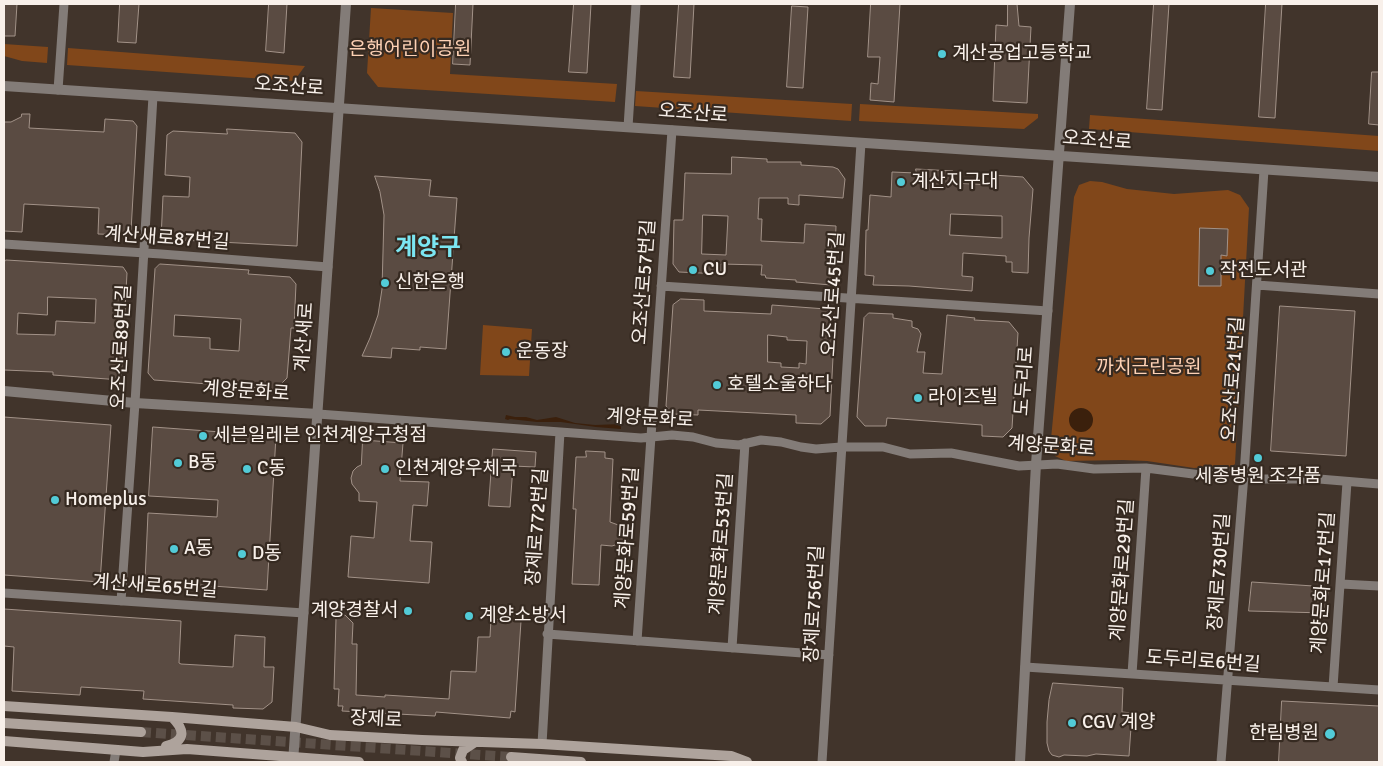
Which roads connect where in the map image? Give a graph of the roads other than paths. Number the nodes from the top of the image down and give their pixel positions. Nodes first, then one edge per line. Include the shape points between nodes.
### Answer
1 (64, 4) edge
2 (346, 4) edge
3 (636, 4) edge
4 (1070, 4) edge
5 (4, 86) edge
6 (58, 90) junction
7 (153, 96) junction
8 (338, 108) junction
9 (628, 128) junction
10 (672, 130) junction
11 (861, 143) junction
12 (1060, 156) junction
13 (1264, 170) junction
14 (1379, 177) edge
15 (4, 244) edge
16 (143, 253) junction
17 (328, 267) junction
18 (1257, 285) junction
19 (661, 286) junction
20 (1379, 294) edge
21 (850, 298) junction
22 (1048, 311) junction
23 (4, 391) edge
24 (135, 403) junction
25 (318, 414) junction
26 (560, 432) junction
27 (650, 437) junction
28 (745, 443) junction
29 (841, 447) junction
30 (1036, 464) junction
31 (1146, 468) junction
32 (1244, 475) junction
33 (1347, 482) junction
34 (1379, 484) edge
35 (1341, 584) junction
36 (1379, 586) edge
37 (4, 593) edge
38 (121, 601) junction
39 (304, 613) junction
40 (547, 634) junction
41 (637, 641) junction
42 (732, 648) junction
43 (829, 655) junction
44 (1025, 667) junction
45 (1132, 674) junction
46 (1228, 680) junction
47 (1332, 686) junction
48 (1379, 690) edge
49 (4, 706) edge
50 (172, 716) junction
51 (4, 722) edge
52 (296, 728) junction
53 (142, 732) tunnel mouth
54 (4, 741) edge
55 (476, 741) junction
56 (542, 744) junction
57 (116, 750) junction
58 (143, 752) junction
59 (511, 757) dead end
60 (294, 760) edge
61 (114, 762) edge
62 (359, 762) edge
63 (462, 762) edge
64 (581, 762) edge
65 (747, 762) edge
66 (822, 762) edge
67 (1020, 762) edge
68 (1221, 762) edge

1 - 6 street
2 - 8 street, 계산새로
3 - 9 street
4 - 12 street, 도두리로
5 - 6 street, 오조산로
6 - 7 street, 오조산로
7 - 8 street, 오조산로
7 - 16 street, 오조산로89번길
8 - 9 street, 오조산로
8 - 17 street, 계산새로
9 - 10 street, 오조산로
10 - 11 street, 오조산로
10 - 19 street, 오조산로57번길
11 - 12 street, 오조산로
11 - 21 street, 오조산로45번길
12 - 13 street, 오조산로
12 - 22 street, 도두리로
13 - 14 street, 오조산로
13 - 18 street, 오조산로21번길
15 - 16 street, 계산새로87번길
16 - 17 street, 계산새로87번길
16 - 24 street, 오조산로89번길
17 - 25 street, 계산새로
18 - 20 street
18 - 32 street, 오조산로21번길
19 - 21 street
19 - 27 street, 오조산로57번길
21 - 22 street
21 - 29 street, 오조산로45번길
22 - 30 street, 도두리로
23 - 24 street, 계양문화로
24 - 25 street, 계양문화로
24 - 38 street, 오조산로89번길
25 - 26 street, 계양문화로
25 - 39 street, 계산새로
26 - 27 street, 계양문화로
26 - 40 street, 장제로772번길
27 - 28 street, 계양문화로 via 672,435 716,443
27 - 41 street, 계양문화로59번길
28 - 29 street, 계양문화로 via 761,440 801,448
28 - 42 street, 계양문화로53번길
29 - 30 street, 계양문화로 via 883,447 910,454 951,453 1019,466
29 - 43 street, 장제로756번길
30 - 31 street, 계양문화로 via 1094,469
30 - 44 street, 도두리로
31 - 32 street, 계양문화로 via 1193,474 1231,472
31 - 45 street, 계양문화로29번길
32 - 33 street, 계양문화로 via 1263,479
32 - 46 street, 장제로730번길
33 - 34 street, 계양문화로
33 - 35 street, 계양문화로17번길
35 - 36 street
35 - 47 street, 계양문화로17번길
37 - 38 street, 계산새로65번길
38 - 39 street, 계산새로65번길
39 - 52 street, 계산새로
40 - 41 street
40 - 56 street, 장제로772번길
41 - 42 street
42 - 43 street
43 - 66 street, 장제로756번길
44 - 45 street, 도두리로6번길
44 - 67 street, 도두리로
45 - 46 street, 도두리로6번길
46 - 47 street, 도두리로6번길
46 - 68 street, 장제로730번길
47 - 48 street, 도두리로6번길
49 - 50 main road, 장제로
50 - 52 main road, 장제로
50 - 58 main road via 182,731 176,744
51 - 53 main road
52 - 55 main road, 장제로 via 330,735
52 - 60 street, 계산새로
54 - 57 main road
55 - 56 main road, 장제로
55 - 63 main road via 463,750
56 - 65 main road, 장제로 via 731,756
57 - 58 main road
57 - 61 street
58 - 60 main road via 186,749
59 - 64 main road
60 - 62 main road

